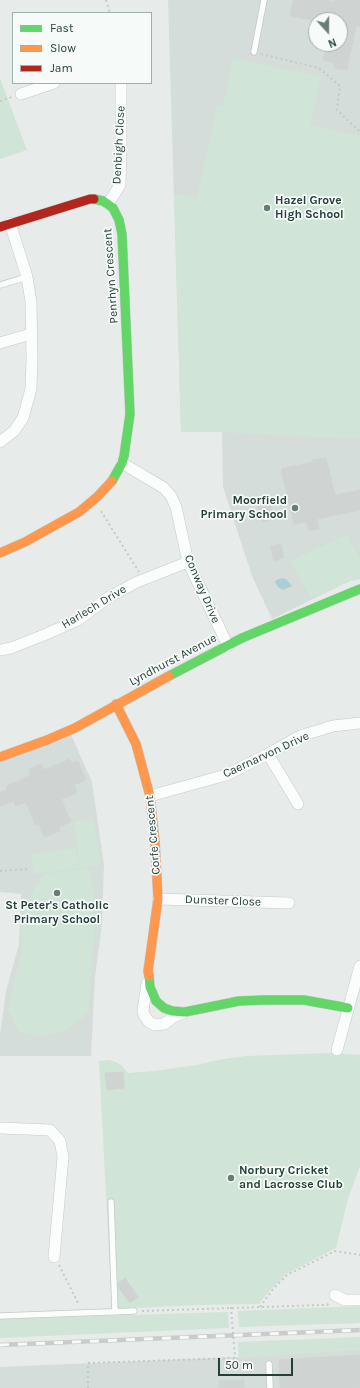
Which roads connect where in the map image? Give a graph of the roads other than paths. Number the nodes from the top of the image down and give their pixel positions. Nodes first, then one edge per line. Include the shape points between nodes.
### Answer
1 (264, 0) edge
2 (254, 52) road end
3 (51, 84) edge
4 (121, 84) edge
5 (21, 94) dead end
6 (108, 204) junction
7 (5, 225) edge
8 (27, 277) junction
9 (0, 285) edge
10 (31, 334) junction
11 (0, 343) edge
12 (0, 442) edge
13 (122, 463) junction
14 (0, 553) edge
15 (188, 562) junction
16 (360, 589) edge
17 (228, 646) junction
18 (0, 650) edge
19 (116, 704) junction
20 (360, 723) edge
21 (268, 754) junction
22 (0, 758) edge
23 (150, 796) junction
24 (298, 804) dead end
25 (158, 899) junction
26 (289, 903) dead end
27 (360, 966) edge
28 (148, 971) junction
29 (348, 1008) junction
30 (185, 1012) junction
31 (337, 1050) dead end
32 (0, 1128) edge
33 (111, 1202) dead end
34 (54, 1257) road end
35 (336, 1294) road end
36 (360, 1300) edge
37 (134, 1311) road end
38 (115, 1312) junction
39 (0, 1316) edge
40 (268, 1364) dead end
41 (270, 1388) edge

1 - 2 lane
3 - 5 street
4 - 6 street, Denbigh Close via 120,185
6 - 7 street via 90,199
6 - 13 street, Penrhyn Crescent via 119,220 122,234 130,414
7 - 8 street
8 - 9 lane
8 - 10 street via 31,302
10 - 11 street
10 - 12 street via 31,389 23,418 14,431
13 - 14 street, Penrhyn Crescent via 114,479 79,512
13 - 15 street, Conway Drive via 164,488 171,496 176,507
15 - 17 street, Conway Drive
15 - 18 street, Harlech Drive via 143,579 109,597 78,620 11,648
16 - 17 street, Lyndhurst Avenue
17 - 19 street, Lyndhurst Avenue
19 - 22 street, Lyndhurst Avenue via 75,728
19 - 23 street, Corfe Crescent via 136,744
20 - 21 street, Caernarvon Drive via 334,726 300,736
21 - 23 street, Caernarvon Drive via 226,775
21 - 24 street
23 - 25 street, Corfe Crescent
25 - 26 street, Dunster Close
25 - 28 street, Corfe Crescent
27 - 29 street
28 - 30 street, Corfe Crescent via 150,988 156,1001 164,1008
28 - 30 street, Corfe Crescent via 143,1011 149,1022 155,1025 164,1024
29 - 30 street, Corfe Crescent via 304,1000 263,1000 239,1001
29 - 31 street
32 - 34 street via 50,1130 60,1141 63,1157
33 - 38 lane
35 - 36 street via 345,1300
37 - 38 lane
38 - 39 lane
40 - 41 lane

